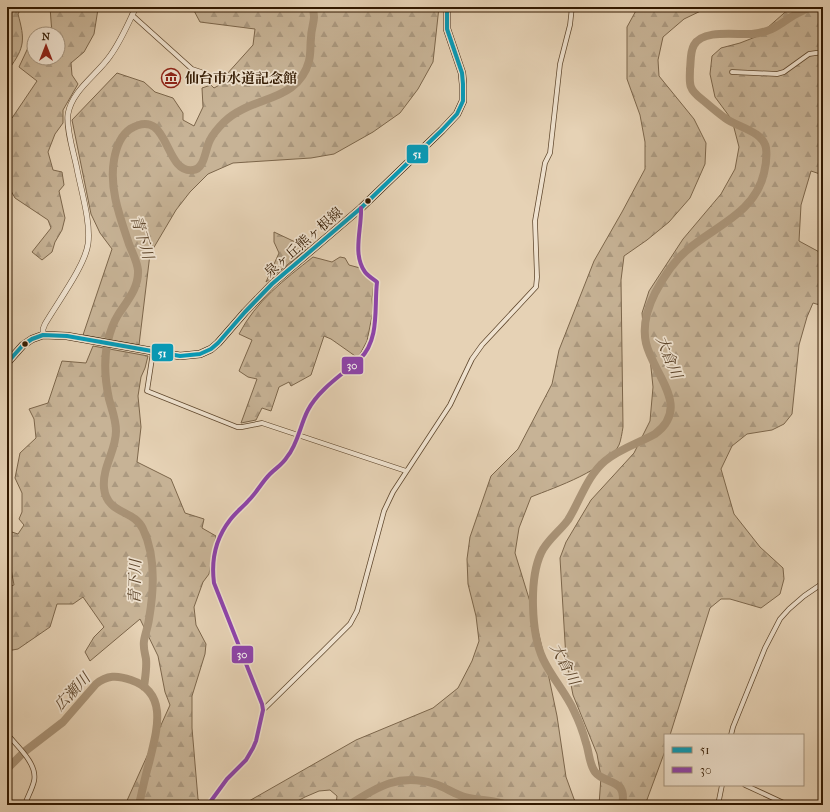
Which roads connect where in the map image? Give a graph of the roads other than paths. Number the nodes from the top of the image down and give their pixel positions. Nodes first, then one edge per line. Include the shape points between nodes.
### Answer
1 (136, 7) edge
2 (447, 7) edge
3 (572, 7) edge
4 (132, 15) junction
5 (823, 52) edge
6 (201, 72) dead end
7 (732, 72) dead end
8 (360, 208) junction
9 (43, 335) junction
10 (153, 352) junction
11 (7, 363) edge
12 (298, 435) junction
13 (406, 471) junction
14 (823, 583) edge
15 (263, 710) junction
16 (7, 734) edge
17 (731, 734) edge
18 (722, 786) edge
19 (747, 786) edge
20 (25, 805) edge
21 (208, 805) edge
22 (718, 805) edge
23 (788, 805) edge

1 - 4 street
2 - 8 main road, 泉ヶ丘熊ヶ根線 via 448,34 464,84 464,95 457,114
3 - 13 street via 560,64 550,153 545,163 535,221 536,287 472,359 450,405
4 - 6 street via 192,69
4 - 9 street via 119,43 73,100 68,114 88,224 88,244 79,268 45,324
5 - 7 street via 809,54 784,72 777,74
8 - 10 main road, 泉ヶ丘熊ヶ根線 via 272,284 211,349 190,356
8 - 12 street via 361,265 377,282 372,340 366,353 316,398
9 - 10 main road, 泉ヶ丘熊ヶ根線 via 81,338
9 - 11 main road, 泉ヶ丘熊ヶ根線 via 23,345
10 - 12 street via 147,391 237,427 262,423
12 - 13 street
12 - 15 street via 284,462 269,475 250,500 229,521 216,545 213,558 212,572 217,593
13 - 15 street via 384,512 357,611 350,624
14 - 17 street via 804,596 780,619 765,648
15 - 21 street via 253,748
16 - 20 street via 33,768 34,778
18 - 22 street
19 - 23 street

